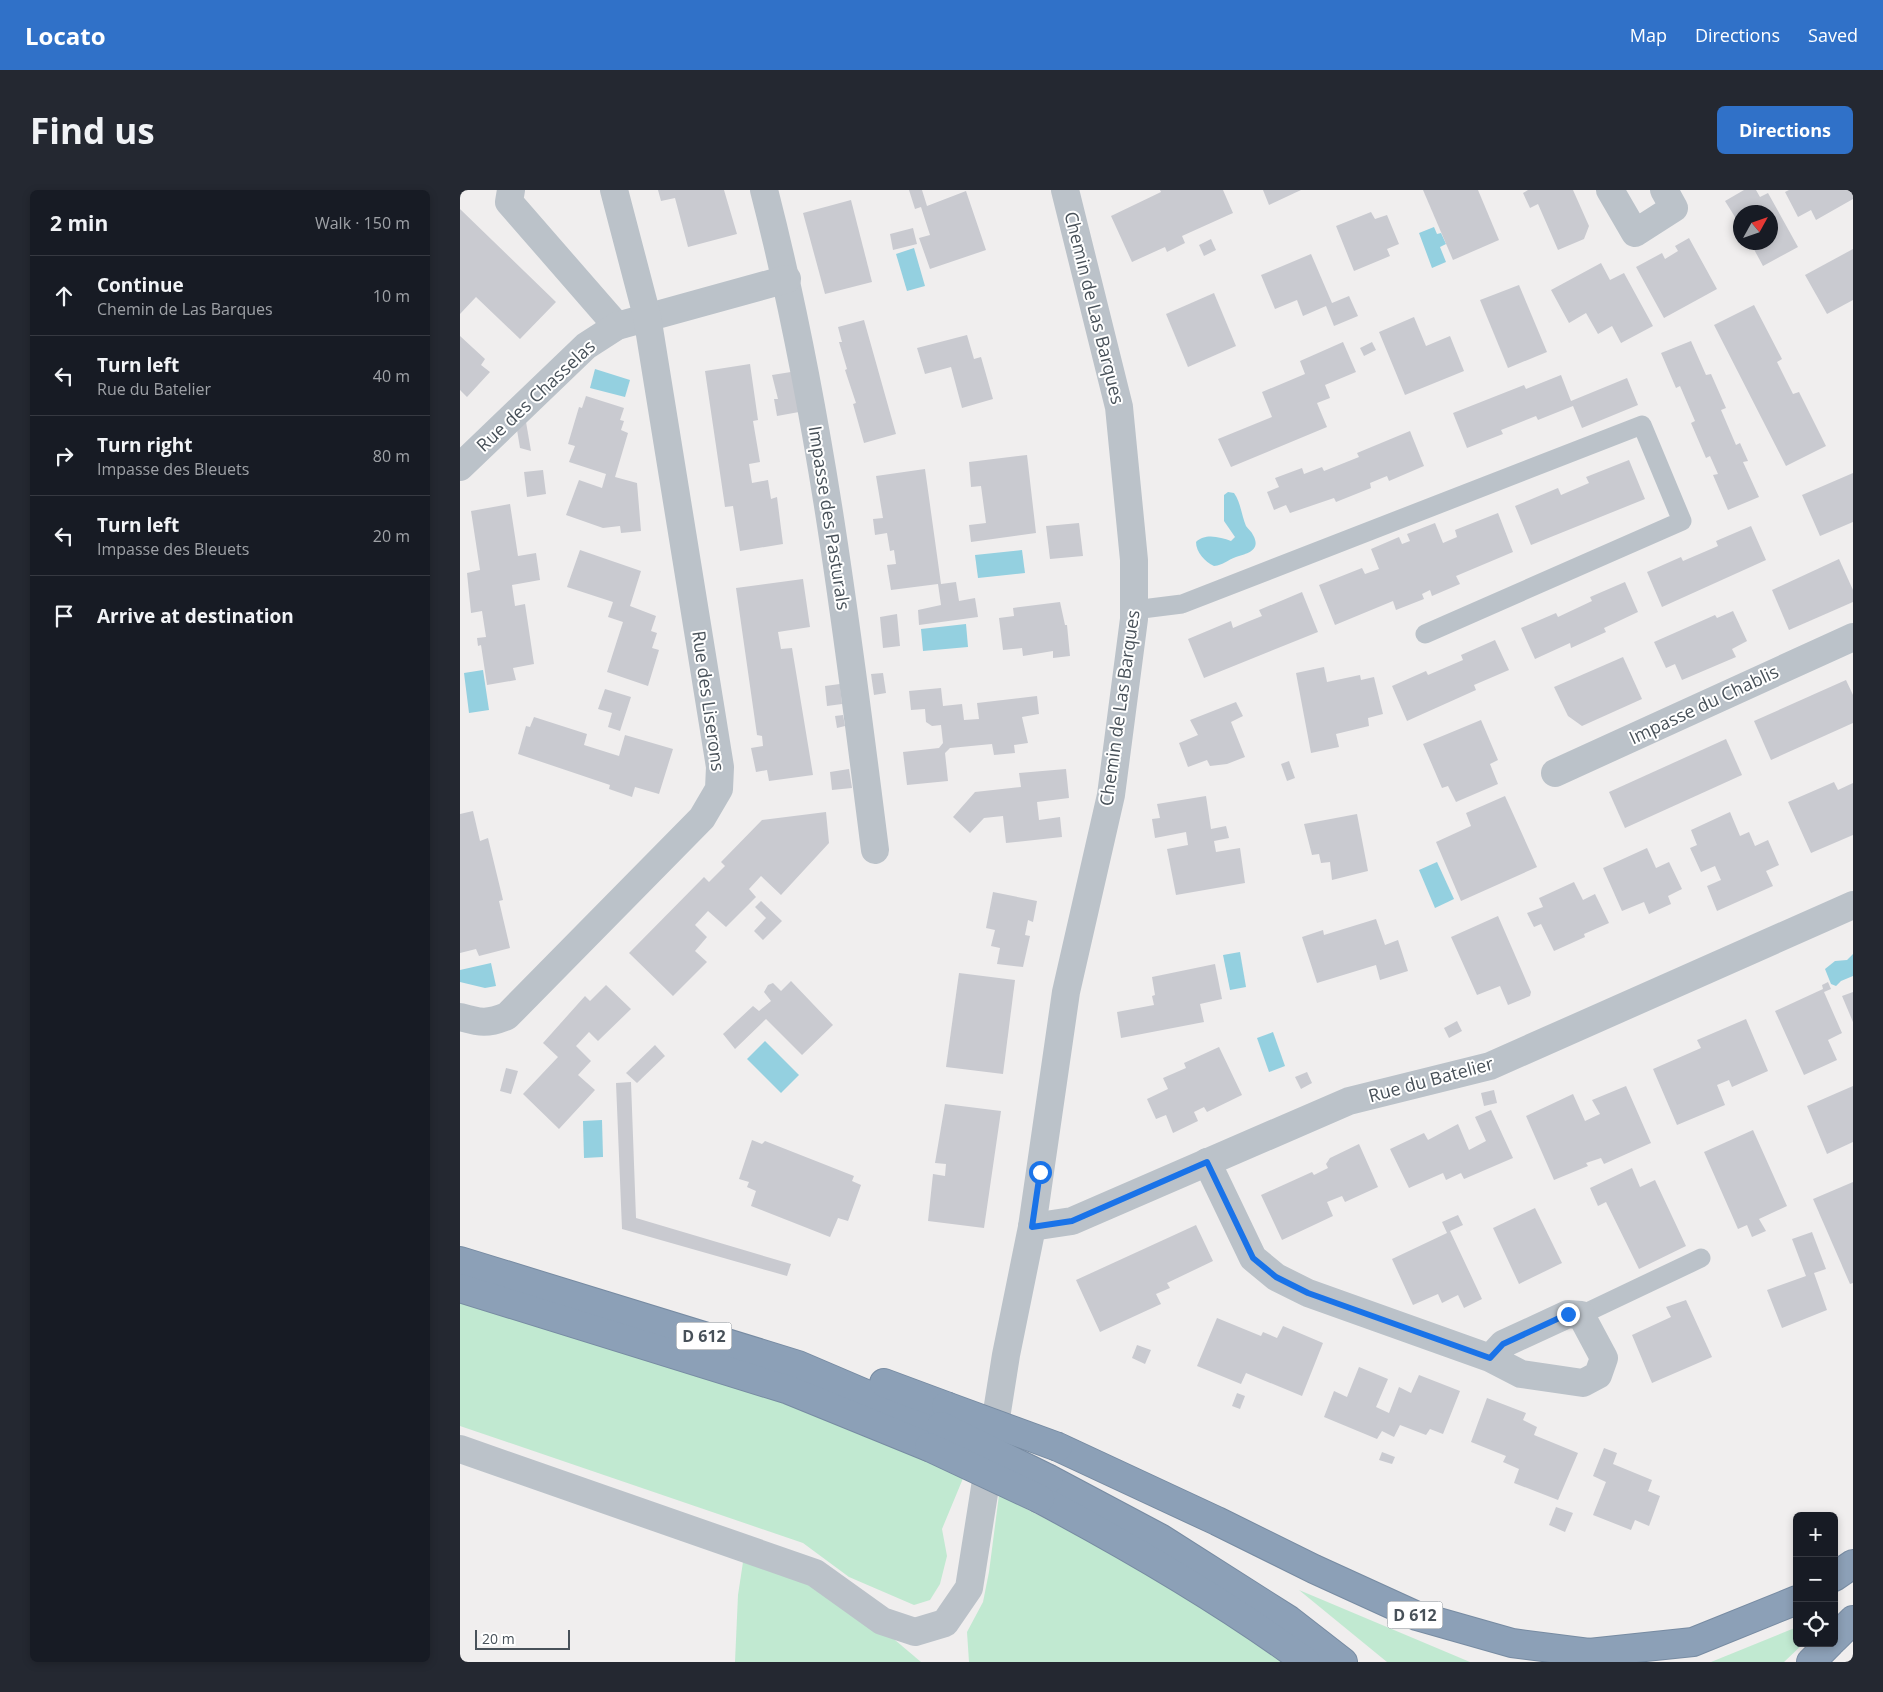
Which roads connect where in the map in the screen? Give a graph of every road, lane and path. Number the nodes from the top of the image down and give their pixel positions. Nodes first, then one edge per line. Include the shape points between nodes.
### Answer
1 (511, 190) edge
2 (614, 190) edge
3 (764, 190) edge
4 (1066, 190) edge
5 (1610, 190) edge
6 (1664, 190) edge
7 (787, 279) junction
8 (647, 316) junction
9 (617, 326) junction
10 (460, 467) edge
11 (1134, 610) junction
12 (1425, 634) dead end
13 (1853, 637) edge
14 (1555, 773) dead end
15 (876, 850) dead end
16 (1853, 905) edge
17 (460, 1017) edge
18 (1207, 1162) junction
19 (1032, 1227) junction
20 (1701, 1258) dead end
21 (460, 1261) edge
22 (460, 1288) edge
23 (1581, 1314) junction
24 (1490, 1358) junction
25 (939, 1426) junction
26 (460, 1449) edge
27 (1045, 1489) junction
28 (1853, 1564) edge
29 (1838, 1574) edge
30 (1793, 1602) edge
31 (1853, 1620) edge
32 (1838, 1635) edge
33 (1826, 1647) edge
34 (1306, 1662) edge
35 (1343, 1662) edge
36 (1811, 1662) edge

1 - 9 street via 508,202
2 - 8 street, Rue des Liserons
3 - 7 street, Impasse des Pasturals
4 - 11 street, Chemin de Las Barques via 1119,407 1134,560
5 - 6 street via 1635,233 1674,208
7 - 8 street, Rue des Chasselas
7 - 15 street, Impasse des Pasturals via 836,551
8 - 9 street, Rue des Chasselas
8 - 17 street, Rue des Liserons via 720,767 719,789 702,818 507,1016 492,1022
9 - 10 street, Rue des Chasselas via 586,346
11 - 12 lane via 1182,604 1642,425 1682,521
11 - 19 street, Chemin de Las Barques via 1110,795 1066,992
13 - 14 street, Impasse du Chablis
16 - 18 street, Rue du Batelier via 1490,1066 1348,1101
18 - 19 street, Rue du Batelier via 1072,1221
18 - 24 street via 1253,1258 1276,1277 1308,1293
19 - 26 street, Chemin de Las Barques via 1006,1355 969,1588 945,1623 915,1632 882,1621 815,1573
20 - 23 lane
21 - 25 highway, D 612 via 798,1365
22 - 25 highway, D 612 via 788,1390
23 - 24 street via 1568,1314 1503,1344
23 - 24 street via 1604,1358 1598,1375 1583,1383 1521,1374
25 - 27 highway, D 612, bridge
25 - 30 highway, D 612, bridge via 1058,1447 1417,1616 1512,1644 1589,1652 1693,1642
27 - 34 highway, D 612
27 - 35 highway, D 612 via 1160,1538 1289,1620
28 - 29 highway
31 - 32 highway
33 - 36 highway

